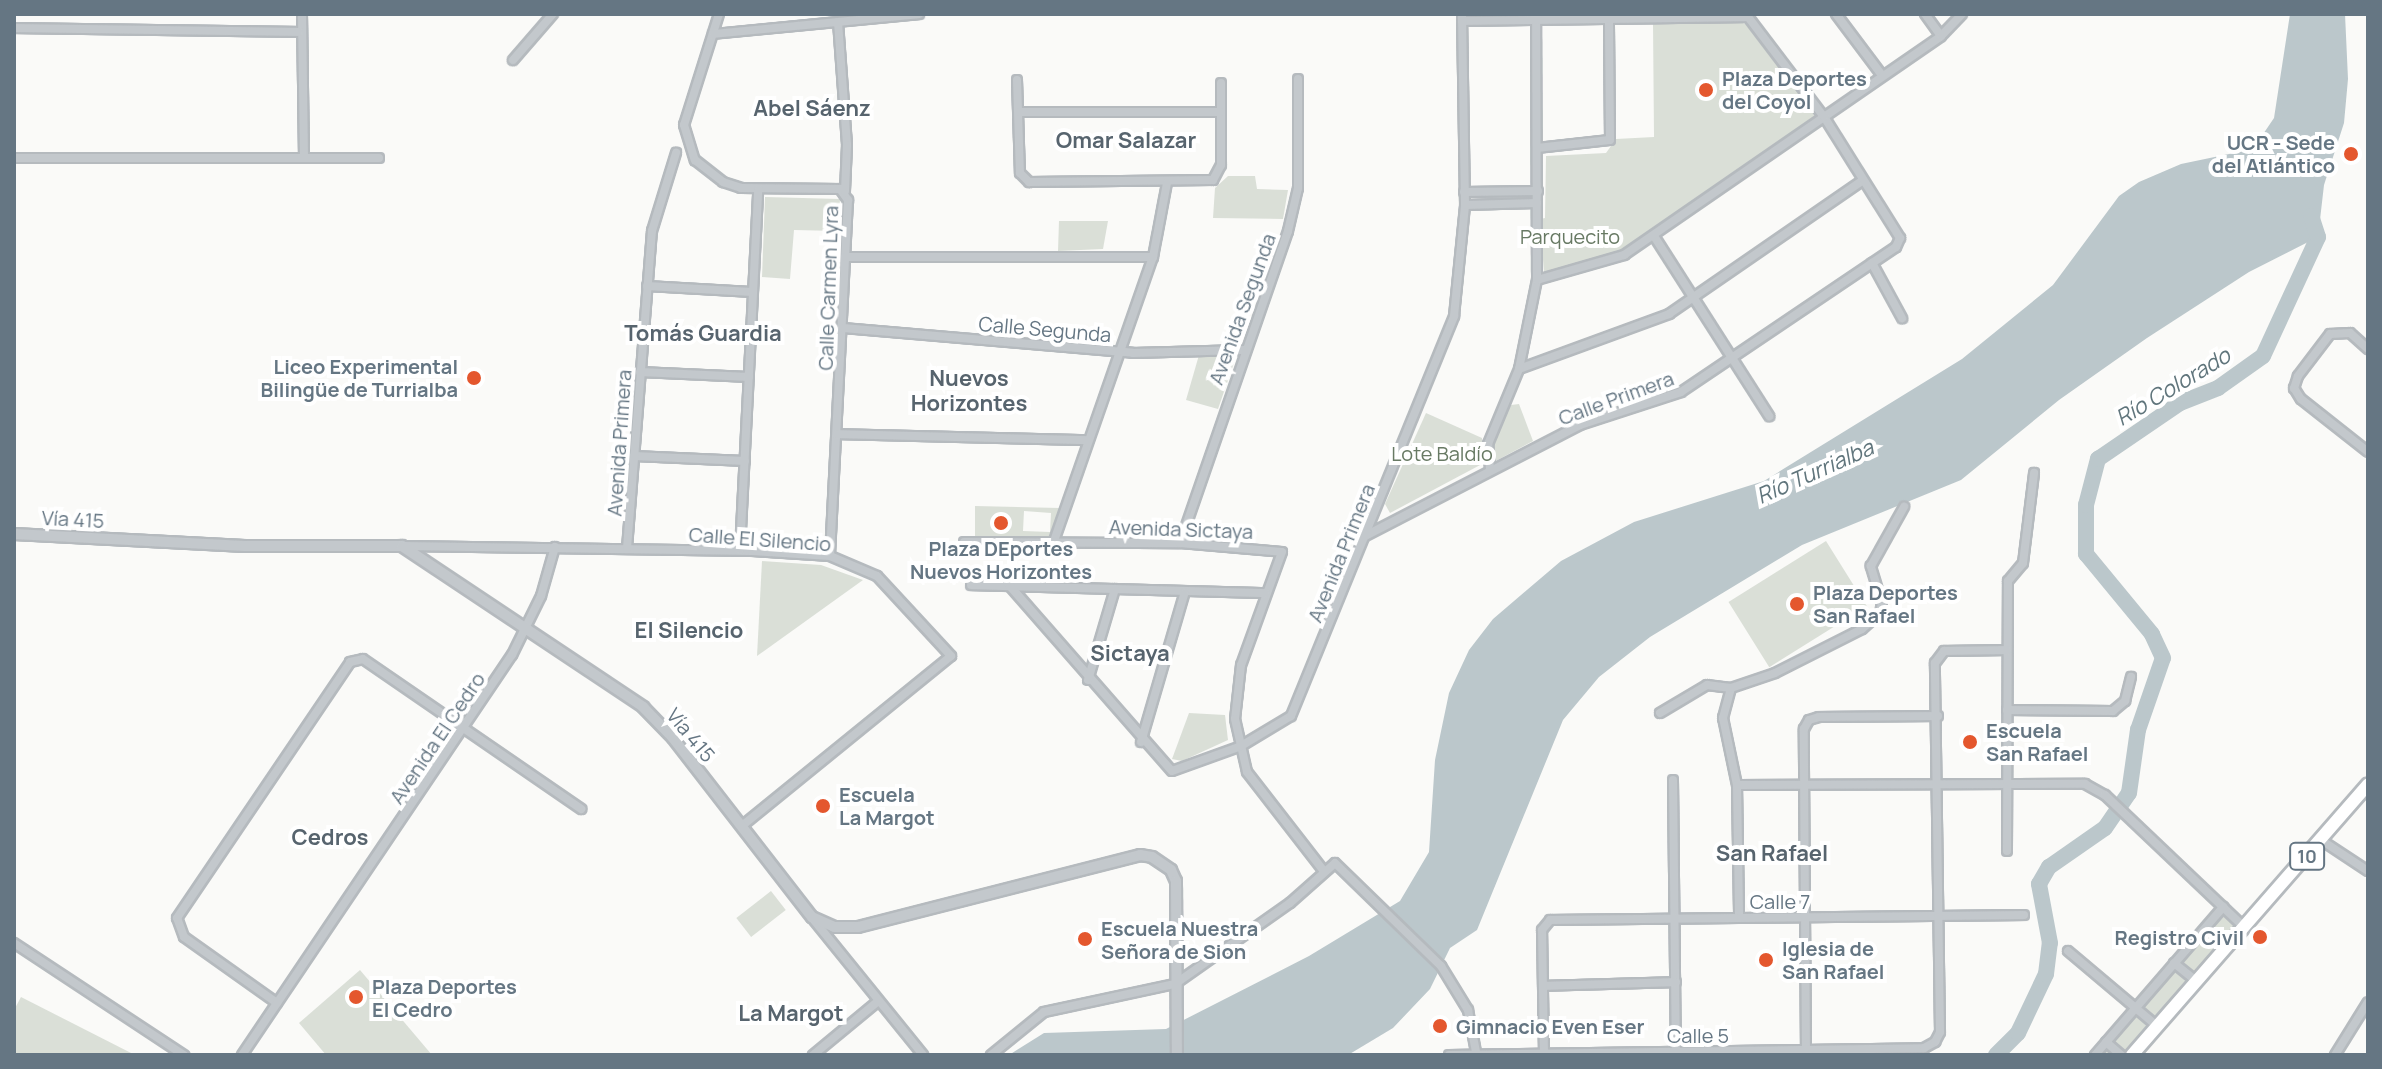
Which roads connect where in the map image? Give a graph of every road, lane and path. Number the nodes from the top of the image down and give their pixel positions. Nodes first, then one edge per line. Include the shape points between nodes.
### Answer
1 (302, 14) edge
2 (553, 14) edge
3 (719, 14) edge
4 (919, 14) edge
5 (1836, 14) edge
6 (1925, 14) edge
7 (1962, 14) edge
8 (1609, 15) edge
9 (1536, 16) edge
10 (1462, 18) edge
11 (838, 22) junction
12 (14, 28) edge
13 (299, 32) junction
14 (713, 34) junction
15 (1941, 36) junction
16 (513, 60) dead end
17 (1881, 74) junction
18 (1298, 79) dead end
19 (1017, 80) dead end
20 (1221, 83) dead end
21 (1019, 112) junction
22 (1221, 112) junction
23 (1824, 117) junction
24 (1537, 148) junction
25 (676, 153) dead end
26 (14, 158) edge
27 (304, 158) junction
28 (379, 158) dead end
29 (1862, 181) junction
30 (1167, 183) junction
31 (758, 189) junction
32 (845, 191) junction
33 (1538, 191) junction
34 (1464, 192) junction
35 (1537, 203) junction
36 (1465, 205) junction
37 (1654, 236) junction
38 (845, 257) junction
39 (1153, 257) junction
40 (1872, 263) junction
41 (1537, 280) junction
42 (647, 286) junction
43 (752, 292) junction
44 (1694, 296) junction
45 (1902, 318) dead end
46 (843, 328) junction
47 (2368, 349) edge
48 (1244, 350) junction
49 (1116, 351) junction
50 (1735, 358) junction
51 (1519, 369) junction
52 (640, 372) junction
53 (749, 377) junction
54 (1769, 416) dead end
55 (837, 434) junction
56 (1086, 440) junction
57 (2368, 452) edge
58 (634, 456) junction
59 (745, 461) junction
60 (1490, 470) junction
61 (2034, 473) dead end
62 (1904, 507) dead end
63 (14, 534) edge
64 (1365, 536) junction
65 (1054, 541) junction
66 (964, 542) dead end
67 (1180, 543) junction
68 (402, 546) junction
69 (555, 547) junction
70 (627, 548) junction
71 (740, 550) junction
72 (830, 556) junction
73 (971, 585) dead end
74 (1009, 585) junction
75 (1115, 589) junction
76 (1185, 592) junction
77 (1266, 593) junction
78 (527, 630) junction
79 (2007, 650) junction
80 (2131, 677) dead end
81 (1088, 680) junction
82 (1731, 688) junction
83 (2007, 710) junction
84 (1660, 713) dead end
85 (1938, 716) junction
86 (464, 725) junction
87 (1141, 742) junction
88 (1241, 746) junction
89 (1673, 780) dead end
90 (2006, 784) junction
91 (2368, 784) edge
92 (1737, 785) junction
93 (1805, 786) junction
94 (1937, 786) junction
95 (581, 809) dead end
96 (742, 826) junction
97 (2321, 840) junction
98 (2007, 851) dead end
99 (1323, 870) junction
100 (2368, 871) edge
101 (2223, 907) junction
102 (2024, 915) dead end
103 (1938, 916) junction
104 (812, 917) junction
105 (1739, 917) junction
106 (1805, 918) junction
107 (1675, 919) junction
108 (2243, 926) junction
109 (14, 943) edge
110 (2068, 951) dead end
111 (2174, 963) junction
112 (2196, 981) junction
113 (1676, 982) junction
114 (1175, 984) junction
115 (1543, 986) junction
116 (877, 1002) junction
117 (2368, 1002) edge
118 (277, 1003) junction
119 (2136, 1008) junction
120 (2157, 1026) junction
121 (2106, 1042) junction
122 (1476, 1052) junction
123 (1544, 1052) edge
124 (1676, 1053) edge
125 (1806, 1053) edge
126 (184, 1055) edge
127 (242, 1055) edge
128 (813, 1055) edge
129 (923, 1055) edge
130 (991, 1055) edge
131 (1177, 1055) edge
132 (1449, 1055) edge
133 (2095, 1055) edge
134 (2121, 1055) edge
135 (2132, 1055) edge
136 (2335, 1055) edge

1 - 13 street
2 - 16 street
3 - 14 street, Calle Carmen Lyra
4 - 11 street
5 - 17 street
6 - 15 street
7 - 15 street
8 - 9 street
8 - 23 street via 1748,17
8 - 24 street via 1610,140
9 - 10 street
9 - 24 street
10 - 34 street, Avenida Primera
11 - 14 street
11 - 32 street
12 - 13 street
13 - 27 street
14 - 31 street, Calle Carmen Lyra via 691,98 685,137 695,160 709,173 741,188
15 - 17 street
17 - 23 street
18 - 48 street, Avenida Segunda via 1298,188 1288,231
19 - 21 street
20 - 22 street
21 - 22 street
21 - 30 street via 1020,173 1025,180
22 - 30 street via 1217,177
23 - 29 street
23 - 37 street
24 - 33 street
25 - 42 street, Avenida Primera via 652,231
26 - 27 street
27 - 28 street
29 - 40 street, Calle Primera via 1900,238
29 - 44 street
30 - 39 street
31 - 32 street, Calle Carmen Lyra
31 - 43 street
32 - 38 street, Calle Carmen Lyra
33 - 34 street
33 - 35 street
34 - 36 street, Avenida Primera
35 - 36 street
35 - 41 street
36 - 64 street, Avenida Primera via 1454,316
37 - 41 street via 1603,265
37 - 44 street
38 - 39 street
38 - 46 street, Calle Carmen Lyra
39 - 49 street
40 - 45 street
40 - 50 street, Calle Primera
41 - 51 street
42 - 43 street
42 - 52 street, Avenida Primera
43 - 53 street
44 - 50 street
44 - 51 street via 1648,325
46 - 49 street, Calle Segunda
46 - 55 street, Calle Carmen Lyra
47 - 57 street via 2350,333 2330,334 2294,388
48 - 49 street, Calle Segunda
48 - 67 street, Avenida Segunda
49 - 56 street
50 - 54 street
50 - 60 street, Calle Primera via 1681,392 1580,425
51 - 60 street via 1493,425
52 - 53 street
52 - 58 street, Avenida Primera
53 - 59 street
55 - 56 street
55 - 72 street, Calle Carmen Lyra
56 - 65 street
58 - 59 street
58 - 70 street, Avenida Primera
59 - 71 street
60 - 64 street, Calle Primera
61 - 79 street via 2023,563 2008,581
62 - 82 street via 1871,566 1880,613 1819,652
63 - 68 street, Vía 415 via 245,546
64 - 88 street, Avenida Primera via 1291,716
65 - 66 street, Avenida Sictaya
65 - 67 street, Avenida Sictaya
67 - 77 street, Avenida Sictaya via 1282,552
68 - 69 street, Calle El Silencio
68 - 78 street, Vía 415
69 - 70 street, Calle El Silencio
69 - 78 street, Avenida El Cedro
70 - 71 street, Calle El Silencio
71 - 72 street, Calle El Silencio
72 - 96 street, Calle El Silencio via 877,576 951,656
73 - 74 street
74 - 75 street
74 - 81 street
75 - 76 street
75 - 81 street
76 - 77 street
76 - 87 street
77 - 88 street, Avenida Sictaya via 1241,665 1235,719
78 - 86 street, Avenida El Cedro
78 - 96 street, Vía 415 via 643,707
79 - 83 street
79 - 85 street via 1944,651 1935,663
80 - 83 street via 2125,701 2113,711
81 - 87 street
82 - 84 street via 1707,685
82 - 92 street via 1723,718
83 - 90 street
85 - 93 street via 1809,720 1804,729
85 - 94 street
86 - 95 street
86 - 118 street, Avenida El Cedro
86 - 118 street via 356,659 206,872 176,925 184,937
87 - 88 street via 1178,773
88 - 99 street, Avenida Sictaya via 1260,795
89 - 107 street
90 - 94 street
90 - 98 street
90 - 101 street via 2085,784 2105,795
91 - 97 main road, 10
92 - 93 street
92 - 105 street
93 - 94 street
93 - 106 street
94 - 103 street
96 - 104 street, Vía 415
97 - 100 street
97 - 108 main road, 10
99 - 114 street via 1290,903
99 - 122 street via 1335,863 1459,991
101 - 108 street
101 - 111 street
102 - 103 street, Calle 7
103 - 106 street, Calle 7
103 - 125 street, Calle 5 via 1940,1032 1935,1042 1924,1048
104 - 114 street via 834,927 858,927 1140,855 1152,857 1171,870 1176,881
104 - 116 street
105 - 106 street, Calle 7
105 - 107 street, Calle 7
106 - 125 street
107 - 113 street
107 - 115 street, Calle 7 via 1550,920 1542,930
108 - 112 main road, 10
109 - 126 street
110 - 119 street
111 - 112 street
111 - 119 street
112 - 120 main road, 10
113 - 115 street
113 - 124 street
114 - 130 street via 1044,1012
114 - 131 street
115 - 123 street
116 - 128 street
116 - 129 street
117 - 136 street
118 - 127 street, Avenida El Cedro
119 - 120 street
119 - 121 street
120 - 135 main road, 10
121 - 133 street
121 - 134 street
122 - 123 street, Calle 5
122 - 132 street, Calle 5
123 - 124 street, Calle 5
124 - 125 street, Calle 5

